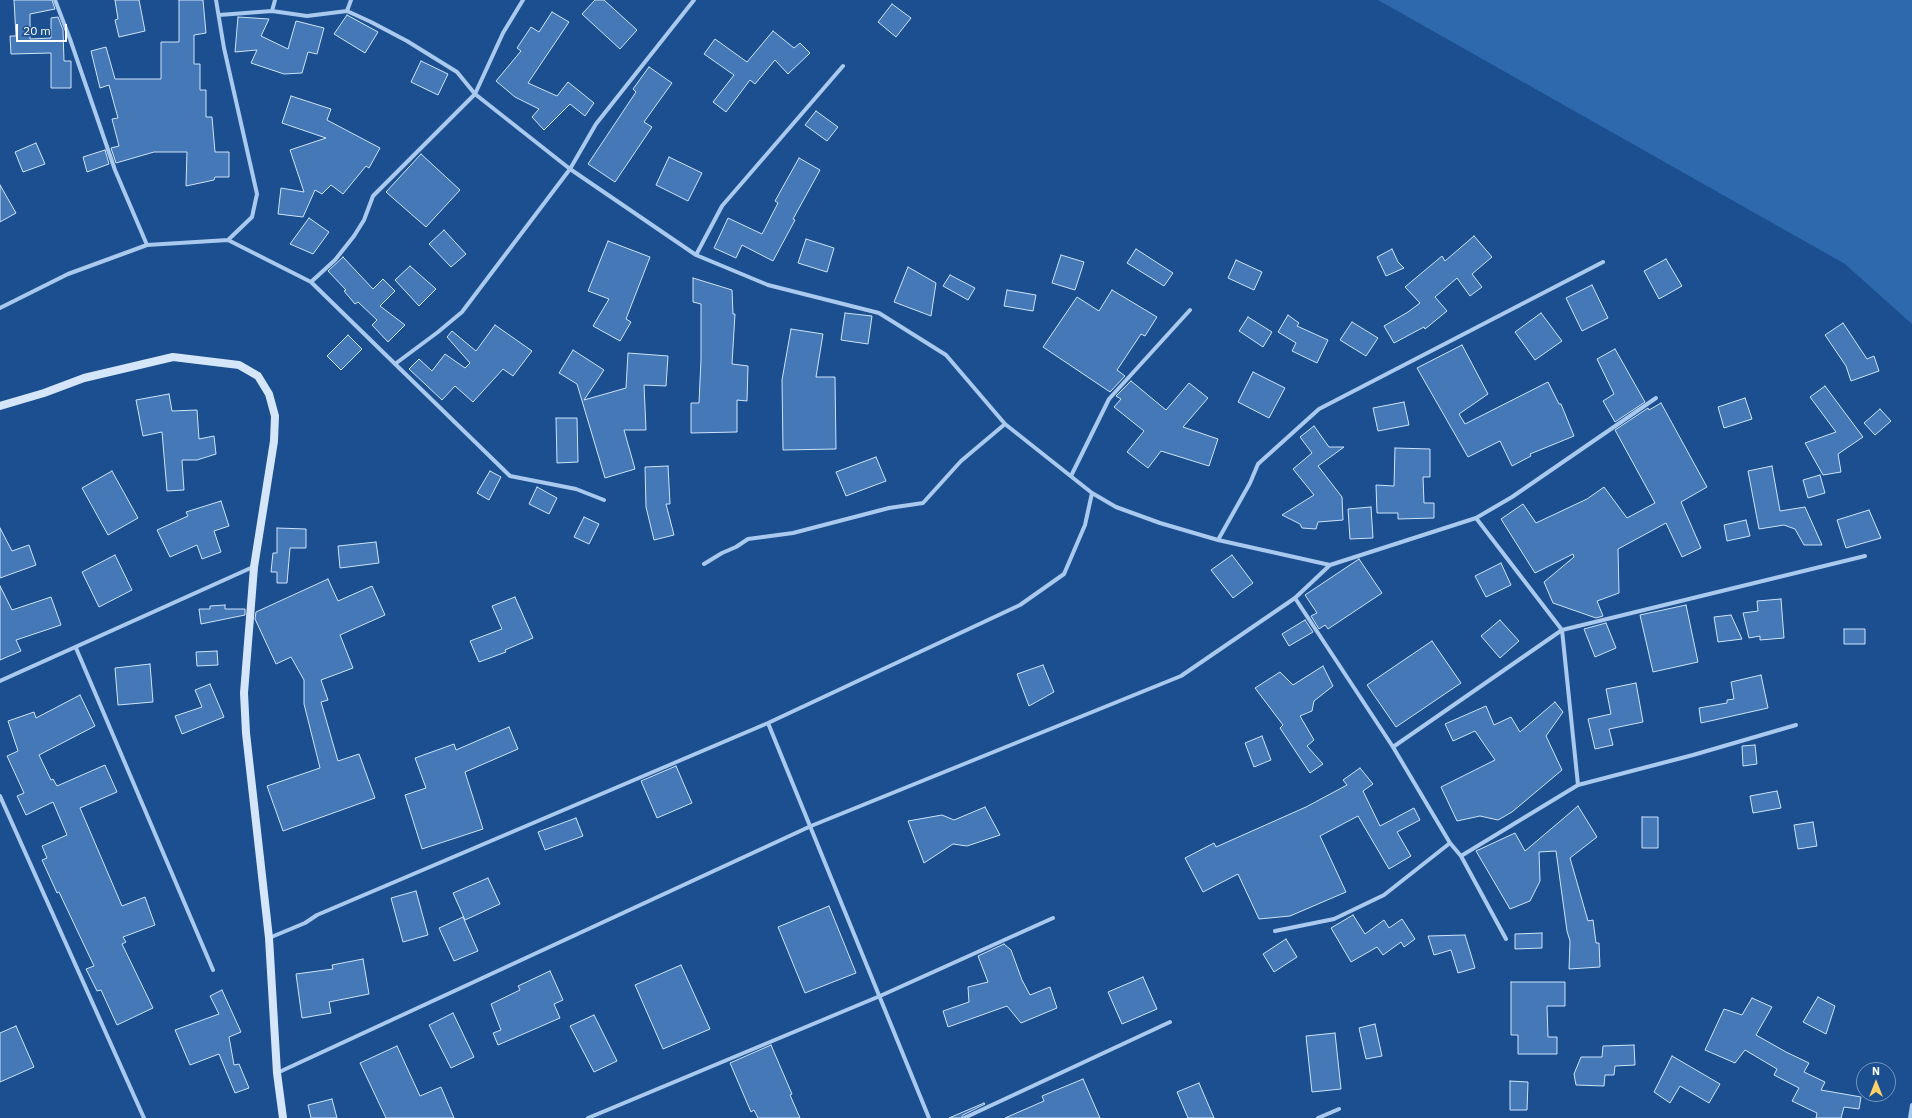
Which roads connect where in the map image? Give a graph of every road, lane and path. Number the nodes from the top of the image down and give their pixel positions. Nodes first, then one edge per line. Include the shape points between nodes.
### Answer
1 (55, 0) edge
2 (216, 0) edge
3 (275, 0) edge
4 (351, 0) edge
5 (523, 0) edge
6 (694, 0) edge
7 (272, 11) junction
8 (347, 11) junction
9 (219, 15) junction
10 (843, 66) dead end
11 (475, 94) junction
12 (570, 169) junction
13 (228, 240) junction
14 (147, 245) junction
15 (696, 255) junction
16 (1603, 262) dead end
17 (311, 282) junction
18 (0, 308) edge
19 (1190, 310) dead end
20 (395, 364) junction
21 (1656, 398) dead end
22 (0, 406) edge
23 (1005, 424) junction
24 (1072, 476) junction
25 (1092, 492) junction
26 (604, 500) dead end
27 (1476, 518) junction
28 (1218, 540) junction
29 (1865, 556) dead end
30 (704, 564) dead end
31 (1330, 565) junction
32 (254, 567) junction
33 (1295, 598) junction
34 (1562, 630) junction
35 (76, 648) junction
36 (0, 681) edge
37 (768, 723) junction
38 (1796, 725) dead end
39 (1393, 748) junction
40 (1578, 785) junction
41 (0, 796) edge
42 (811, 826) junction
43 (1450, 843) junction
44 (1461, 856) junction
45 (1053, 918) dead end
46 (1275, 931) dead end
47 (269, 938) junction
48 (1506, 939) dead end
49 (213, 970) dead end
50 (880, 996) junction
51 (1170, 1022) dead end
52 (277, 1073) junction
53 (1912, 1105) edge
54 (1339, 1109) dead end
55 (281, 1117) edge
56 (144, 1118) edge
57 (588, 1118) edge
58 (929, 1118) edge
59 (964, 1118) edge
60 (1318, 1118) edge
61 (1910, 1118) edge

1 - 14 street via 115,170
2 - 9 street
3 - 7 street
4 - 8 street
5 - 11 street via 503,33
6 - 12 street via 596,124
7 - 8 street via 307,16
7 - 9 street
8 - 11 street via 407,41 457,72
9 - 13 street via 257,194 252,217
10 - 15 street via 722,206
11 - 12 street
11 - 17 street via 373,196 364,220 354,236 335,260
12 - 15 street
12 - 20 street via 462,312
13 - 14 street
13 - 17 street
14 - 18 street via 68,274
15 - 23 street via 768,285 879,313 946,355
16 - 28 street via 1319,409 1258,464
17 - 20 street
19 - 24 street via 1110,399
20 - 26 street via 510,476 576,489
21 - 27 street via 1512,497
22 - 32 main road via 84,378 173,357 239,365 258,376 269,394 275,416 274,441
23 - 24 street
23 - 30 street via 961,461 923,503 889,508 792,533 748,539
24 - 25 street
25 - 28 street via 1116,507
25 - 37 street via 1085,525 1064,574 1020,605
27 - 31 street
27 - 34 street
28 - 31 street
29 - 34 street
31 - 33 street
32 - 35 street
32 - 47 main road via 244,693 246,733
33 - 39 street
33 - 42 street via 1182,676
34 - 39 street
34 - 40 street
35 - 36 street
35 - 49 street
37 - 42 street
37 - 47 street via 317,915 305,923
38 - 40 street
39 - 43 street
40 - 44 street
41 - 56 street
42 - 50 street
42 - 52 street
43 - 44 street
43 - 46 street via 1384,894 1334,918
44 - 48 street
45 - 50 street
47 - 52 main road
50 - 57 street
50 - 58 street
51 - 59 street
52 - 55 main road
53 - 61 street
54 - 60 street

